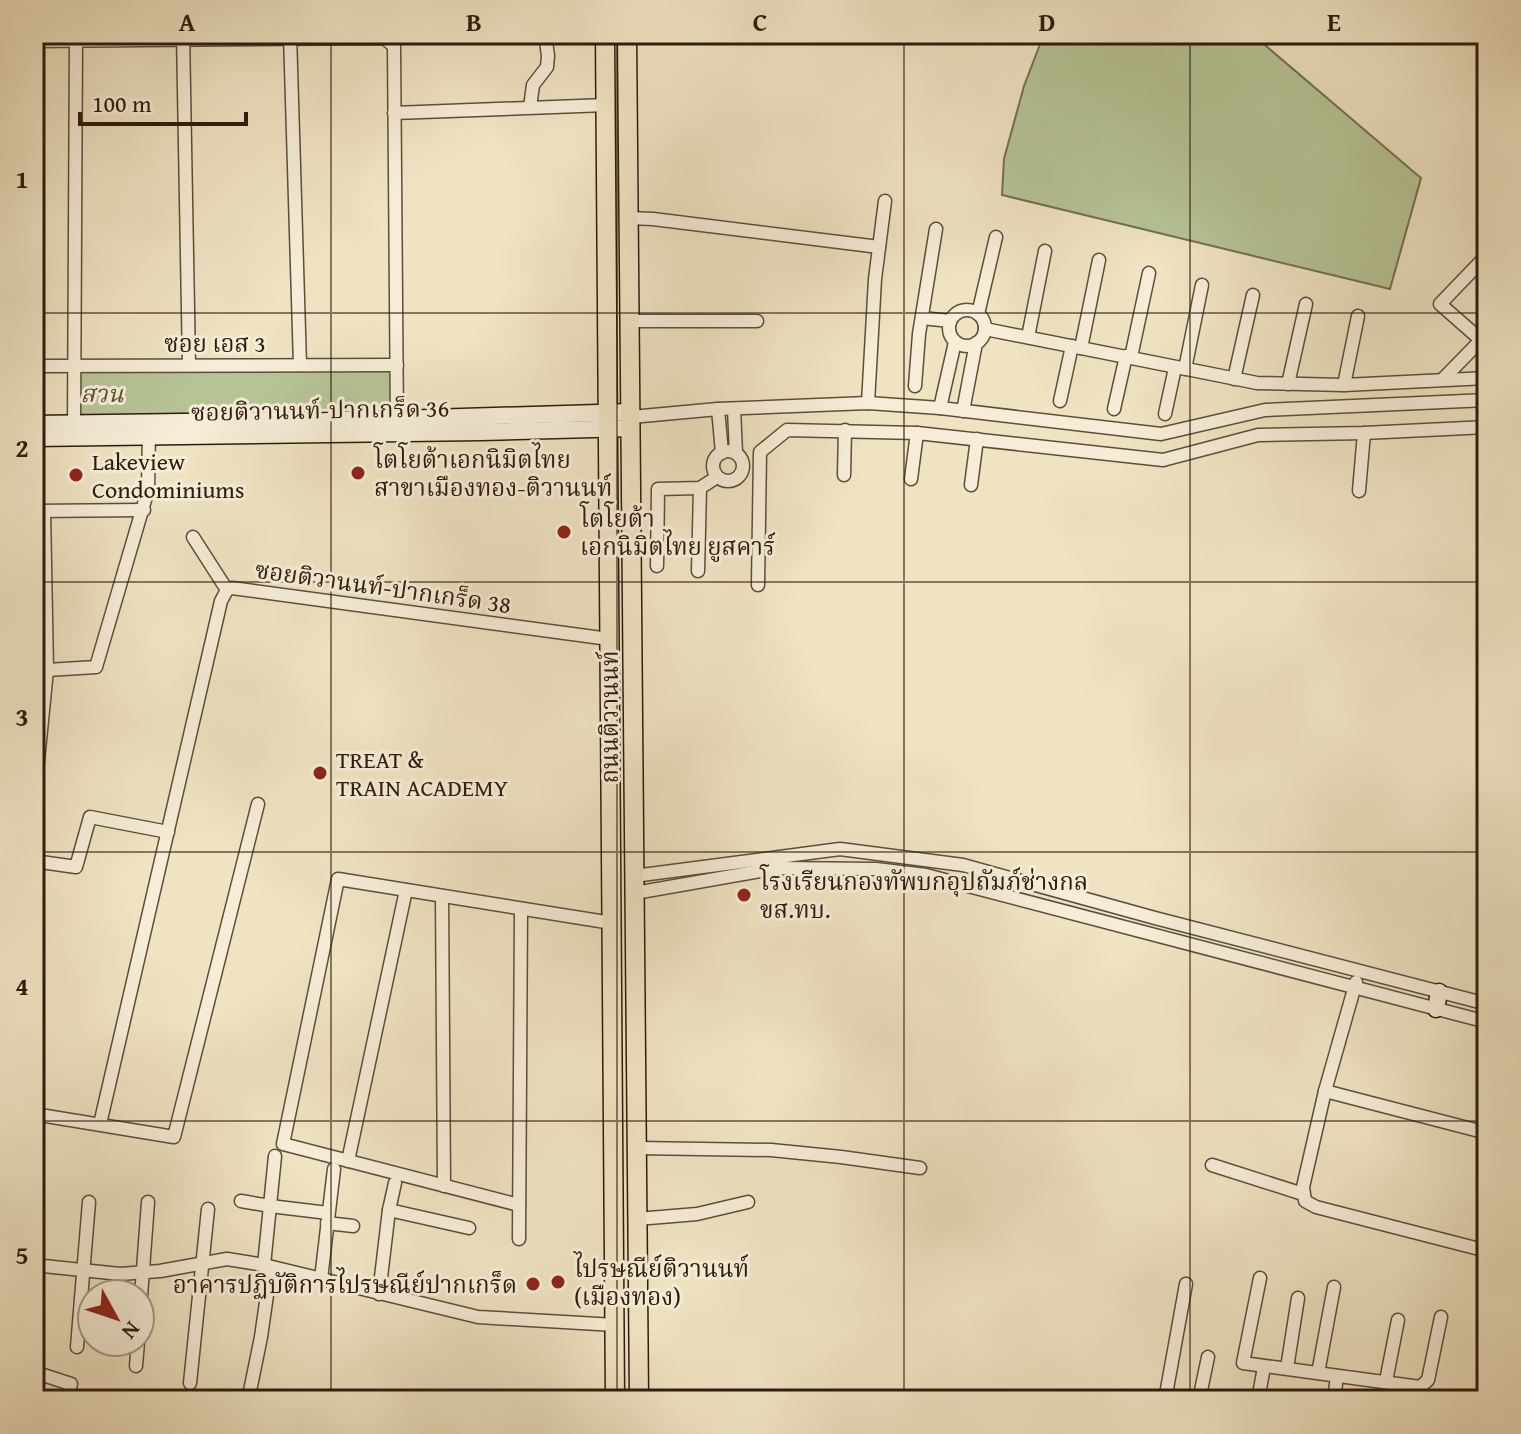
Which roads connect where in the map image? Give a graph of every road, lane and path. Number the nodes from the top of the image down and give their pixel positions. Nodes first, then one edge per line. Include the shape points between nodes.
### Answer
1 (545, 34) edge
2 (605, 34) edge
3 (627, 34) edge
4 (290, 36) edge
5 (76, 37) edge
6 (183, 37) edge
7 (34, 41) edge
8 (606, 105) junction
9 (530, 107) junction
10 (394, 113) junction
11 (885, 201) dead end
12 (629, 218) junction
13 (936, 229) dead end
14 (996, 237) dead end
15 (879, 247) junction
16 (1045, 251) dead end
17 (1487, 255) edge
18 (1099, 260) dead end
19 (1149, 273) dead end
20 (1202, 285) dead end
21 (1253, 295) dead end
22 (1306, 304) dead end
23 (978, 314) junction
24 (1358, 316) dead end
25 (922, 318) junction
26 (630, 321) junction
27 (757, 321) dead end
28 (950, 321) junction
29 (985, 329) junction
30 (1028, 337) junction
31 (1484, 337) edge
32 (955, 342) junction
33 (976, 343) junction
34 (1077, 347) junction
35 (1128, 357) junction
36 (189, 365) junction
37 (300, 365) junction
38 (397, 365) junction
39 (34, 366) edge
40 (75, 367) junction
41 (1180, 368) junction
42 (1487, 378) edge
43 (1234, 379) junction
44 (1443, 379) junction
45 (1288, 384) junction
46 (1344, 385) junction
47 (915, 386) dead end
48 (1487, 400) edge
49 (1060, 401) dead end
50 (868, 403) junction
51 (940, 408) junction
52 (718, 409) junction
53 (734, 409) junction
54 (1114, 409) dead end
55 (963, 411) junction
56 (1165, 414) dead end
57 (631, 419) junction
58 (607, 420) junction
59 (34, 424) edge
60 (397, 426) junction
61 (1487, 427) edge
62 (150, 429) junction
63 (74, 430) junction
64 (845, 430) junction
65 (917, 433) junction
66 (1364, 433) junction
67 (34, 438) edge
68 (977, 439) junction
69 (760, 452) junction
70 (722, 453) junction
71 (736, 453) junction
72 (744, 464) junction
73 (844, 475) dead end
74 (717, 477) junction
75 (911, 479) dead end
76 (971, 485) dead end
77 (700, 488) junction
78 (1359, 491) dead end
79 (144, 510) junction
80 (39, 511) edge
81 (193, 537) dead end
82 (657, 566) dead end
83 (698, 571) dead end
84 (758, 585) dead end
85 (227, 590) junction
86 (609, 639) junction
87 (47, 670) junction
88 (35, 781) edge
89 (258, 804) dead end
90 (168, 832) junction
91 (34, 861) edge
92 (635, 889) junction
93 (406, 890) junction
94 (442, 896) junction
95 (612, 898) junction
96 (521, 909) junction
97 (612, 923) junction
98 (1359, 971) junction
99 (1354, 988) junction
100 (1438, 1000) junction
101 (1487, 1004) edge
102 (1487, 1022) edge
103 (1325, 1091) junction
104 (34, 1114) edge
105 (100, 1124) junction
106 (1487, 1133) edge
107 (637, 1148) junction
108 (275, 1156) dead end
109 (348, 1161) junction
110 (1212, 1165) dead end
111 (920, 1168) dead end
112 (334, 1169) dead end
113 (395, 1183) dead end
114 (444, 1186) junction
115 (1303, 1194) junction
116 (241, 1201) dead end
117 (89, 1202) dead end
118 (148, 1202) dead end
119 (748, 1202) dead end
120 (519, 1205) junction
121 (270, 1206) junction
122 (208, 1209) dead end
123 (389, 1210) junction
124 (328, 1218) junction
125 (637, 1219) junction
126 (353, 1226) dead end
127 (469, 1228) dead end
128 (519, 1239) dead end
129 (1487, 1251) edge
130 (201, 1263) junction
131 (34, 1265) edge
132 (267, 1266) junction
133 (84, 1270) junction
134 (143, 1272) junction
135 (83, 1278) edge
136 (143, 1278) edge
137 (1260, 1278) dead end
138 (321, 1279) junction
139 (1186, 1284) dead end
140 (1334, 1287) dead end
141 (379, 1294) junction
142 (1298, 1298) dead end
143 (1441, 1317) dead end
144 (1398, 1320) dead end
145 (615, 1325) junction
146 (1208, 1357) dead end
147 (137, 1358) edge
148 (136, 1366) dead end
149 (1264, 1367) junction
150 (1287, 1368) junction
151 (34, 1372) edge
152 (1318, 1373) junction
153 (1337, 1376) junction
154 (1386, 1381) junction
155 (190, 1383) dead end
156 (250, 1391) dead end
157 (1415, 1394) edge
158 (67, 1400) edge
159 (615, 1400) edge
160 (639, 1400) edge
161 (1165, 1400) edge
162 (1199, 1400) edge
163 (1258, 1400) edge
164 (1334, 1400) edge

1 - 9 street via 547,67 533,85
2 - 8 main road, ถนนติวานนท์
3 - 12 main road, ถนนติวานนท์
4 - 6 street
4 - 10 street via 384,38 394,46
4 - 37 street
5 - 6 street
5 - 7 street
5 - 40 street
6 - 36 street
8 - 9 street
8 - 58 main road, ถนนติวานนท์
9 - 10 street
10 - 38 street
11 - 15 street
12 - 15 street
12 - 26 main road, ถนนติวานนท์
13 - 25 street
14 - 23 street
15 - 50 street
16 - 30 street
17 - 31 street via 1440,304
18 - 34 street
19 - 35 street
20 - 41 street
21 - 43 street
22 - 45 street
23 - 28 street via 962,311
23 - 29 street
24 - 46 street
25 - 28 street
25 - 47 street
26 - 27 street
26 - 57 main road, ถนนติวานนท์
28 - 32 street
29 - 30 street
29 - 33 street
30 - 34 street
31 - 44 street
32 - 33 street
32 - 51 street
33 - 55 street
34 - 35 street
34 - 49 street
35 - 41 street
35 - 54 street
36 - 37 street, ซอย เอส 3
36 - 40 street, ซอย เอส 3
37 - 38 street, ซอย เอส 3
38 - 60 street
39 - 40 street, ซอย เอส 3
40 - 63 street
41 - 43 street
41 - 56 street
42 - 44 street
43 - 45 street
44 - 46 street
45 - 46 street
48 - 55 street via 1265,410 1161,434
50 - 51 street
50 - 53 street
51 - 55 street
52 - 53 street
52 - 57 street
52 - 70 street
53 - 71 street
57 - 58 street, ซอยติวานนท์-ปากเกร็ด 36
57 - 92 main road, ถนนติวานนท์
58 - 60 street, ซอยติวานนท์-ปากเกร็ด 36
58 - 86 main road, ถนนติวานนท์
59 - 63 street, ซอยติวานนท์-ปากเกร็ด 36
60 - 62 street, ซอยติวานนท์-ปากเกร็ด 36
61 - 66 street
62 - 63 street, ซอยติวานนท์-ปากเกร็ด 36
62 - 79 street
63 - 67 street, ซอยติวานนท์-ปากเกร็ด 36
64 - 65 street
64 - 69 street via 787,430
64 - 73 street
65 - 68 street
65 - 75 street
66 - 68 street via 1258,435 1163,460
66 - 78 street
68 - 76 street
69 - 72 street
69 - 84 street
70 - 71 street
70 - 74 street via 713,464
71 - 72 street
72 - 74 street via 735,480
74 - 77 street
77 - 82 street via 658,489
77 - 83 street
79 - 80 street
79 - 87 street via 96,667
80 - 87 street
81 - 85 street
85 - 86 street, ซอยติวานนท์-ปากเกร็ด 38
85 - 90 street, ซอยติวานนท์-ปากเกร็ด 38
86 - 95 main road, ถนนติวานนท์
87 - 88 street
89 - 105 street via 174,1137
90 - 91 street via 90,817 76,867
90 - 105 street, ซอยติวานนท์-ปากเกร็ด 38
92 - 95 main road
92 - 98 street via 840,849 963,865
92 - 99 street via 778,868 926,875
92 - 107 main road, ถนนติวานนท์
93 - 94 street
93 - 109 street
93 - 109 street via 338,879 283,1144
94 - 96 street
94 - 114 street
95 - 97 main road, ถนนติวานนท์
96 - 97 street
96 - 120 street
97 - 145 main road, ถนนติวานนท์
98 - 99 street
98 - 100 street
99 - 100 street
99 - 103 street
100 - 101 street
100 - 102 street
103 - 106 street
103 - 115 street
104 - 105 street
107 - 111 street via 771,1150
107 - 125 main road, ถนนติวานนท์
108 - 121 street
109 - 114 street
110 - 115 street
112 - 124 street
113 - 123 street
114 - 120 street
115 - 129 street via 1316,1207
116 - 121 street
117 - 133 street
118 - 134 street
119 - 125 street via 697,1214
120 - 128 street
121 - 124 street
121 - 132 street
122 - 130 street
123 - 127 street
123 - 141 street
124 - 126 street
124 - 138 street
125 - 160 main road, ถนนติวานนท์
130 - 132 street via 227,1259
130 - 134 street
130 - 155 street
131 - 133 street
132 - 138 street
132 - 156 street
133 - 134 street
133 - 135 street
134 - 136 street
137 - 149 street via 1243,1363
138 - 141 street
139 - 161 street
140 - 152 street
141 - 145 street via 478,1317
142 - 150 street
143 - 157 street via 1428,1380
144 - 154 street
145 - 159 main road, ถนนติวานนท์
146 - 162 street
147 - 148 street
149 - 150 street
149 - 163 street
150 - 152 street
151 - 158 street via 71,1384
152 - 153 street
153 - 154 street
153 - 164 street
154 - 157 street

